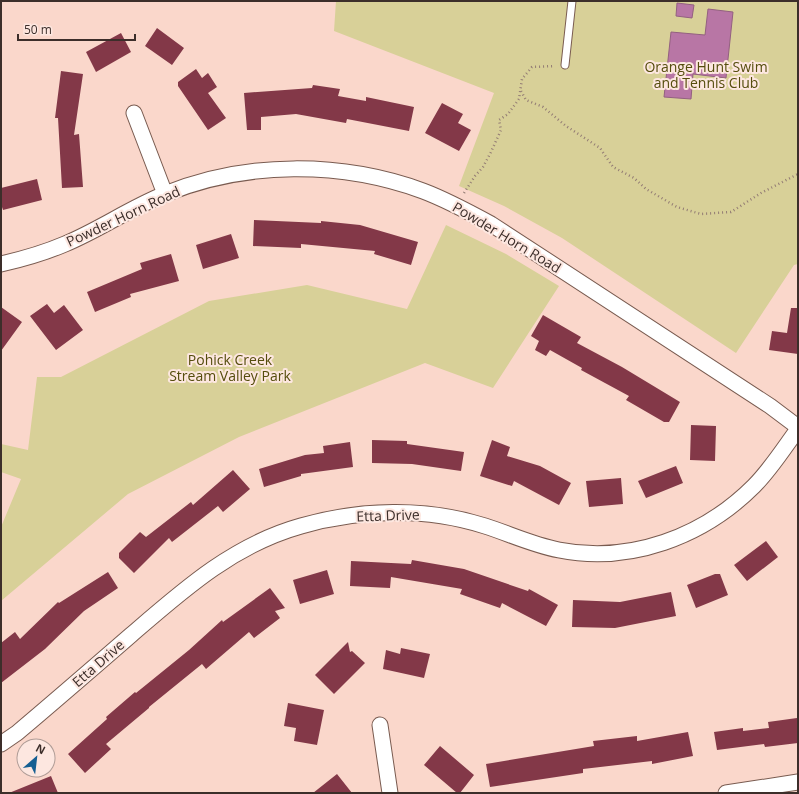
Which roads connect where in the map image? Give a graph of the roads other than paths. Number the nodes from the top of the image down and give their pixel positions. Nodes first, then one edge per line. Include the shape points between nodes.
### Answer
1 (572, 1) edge
2 (565, 65) road end
3 (134, 113) dead end
4 (165, 194) junction
5 (1, 264) edge
6 (798, 428) edge
7 (380, 725) dead end
8 (1, 744) edge
9 (798, 782) edge
10 (390, 793) edge
11 (726, 793) edge

1 - 2 lane
3 - 4 street
4 - 5 street, Powder Horn Road via 66,244
4 - 6 street, Powder Horn Road via 224,176 296,168 360,174 423,191 491,224 763,402
6 - 8 street, Etta Drive via 766,473 740,500 704,526 646,548 603,553 560,550 483,525 439,515 414,513 386,512 338,518 277,534 234,554 190,584
7 - 10 street
9 - 11 street

